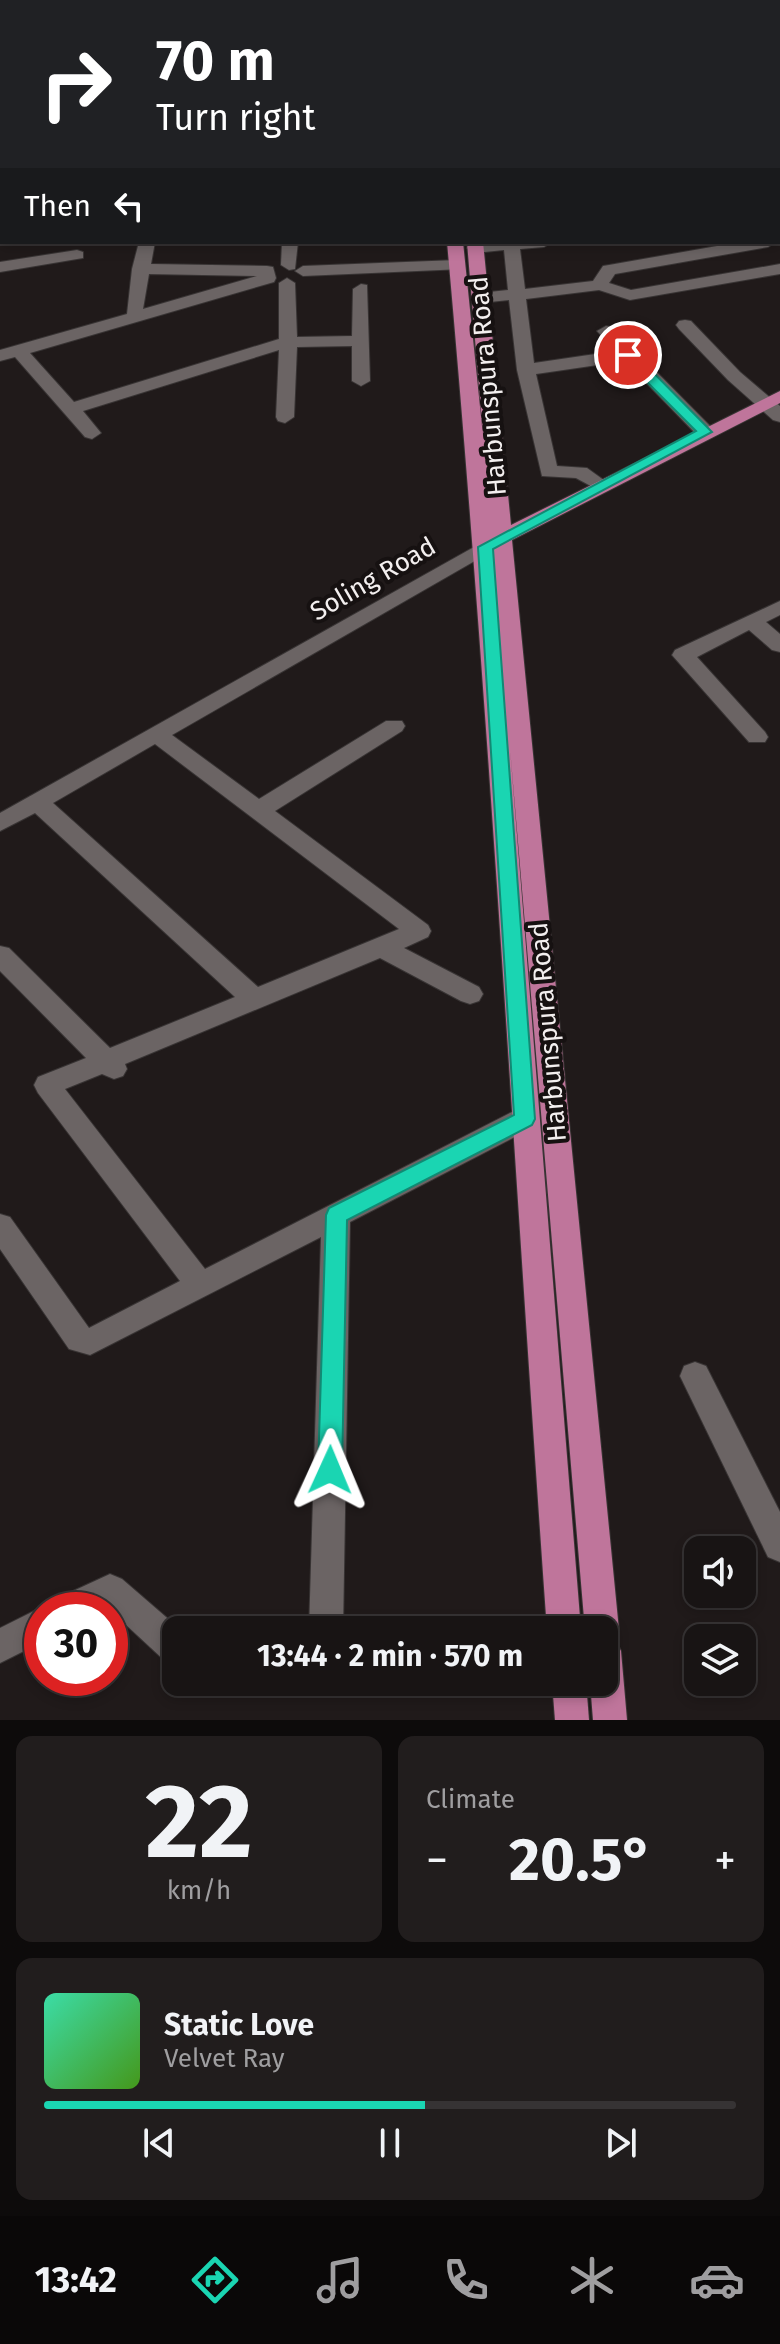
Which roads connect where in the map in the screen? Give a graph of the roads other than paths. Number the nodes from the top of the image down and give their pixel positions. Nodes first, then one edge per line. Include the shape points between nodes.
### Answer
1 (19, 244) edge
2 (146, 244) edge
3 (290, 244) edge
4 (511, 244) edge
5 (757, 244) edge
6 (466, 249) edge
7 (77, 255) dead end
8 (28, 262) junction
9 (0, 267) edge
10 (140, 269) junction
11 (780, 269) edge
12 (293, 273) junction
13 (268, 275) junction
14 (599, 285) junction
15 (361, 289) dead end
16 (519, 295) junction
17 (480, 298) junction
18 (139, 317) junction
19 (685, 325) dead end
20 (606, 331) dead end
21 (361, 341) junction
22 (288, 342) junction
23 (19, 351) junction
24 (628, 355) junction
25 (0, 356) edge
26 (526, 370) junction
27 (361, 381) dead end
28 (772, 399) edge
29 (71, 409) junction
30 (780, 416) edge
31 (285, 417) dead end
32 (705, 432) junction
33 (92, 433) dead end
34 (602, 486) junction
35 (494, 542) junction
36 (780, 607) edge
37 (751, 621) junction
38 (780, 645) edge
39 (394, 726) dead end
40 (158, 735) junction
41 (757, 737) dead end
42 (37, 802) junction
43 (258, 810) junction
44 (0, 823) edge
45 (381, 947) junction
46 (0, 955) edge
47 (470, 994) dead end
48 (254, 999) junction
49 (110, 1065) junction
50 (524, 1119) junction
51 (336, 1215) junction
52 (0, 1226) edge
53 (200, 1285) junction
54 (695, 1376) dead end
55 (780, 1546) edge
56 (128, 1606) edge
57 (326, 1616) edge
58 (563, 1616) edge
59 (601, 1616) edge
60 (24, 1633) edge
61 (162, 1636) edge
62 (0, 1646) edge
63 (570, 1696) edge
64 (608, 1696) edge
65 (572, 1720) edge
66 (610, 1720) edge

1 - 8 street
2 - 10 street
3 - 12 street
4 - 6 street
4 - 16 street
5 - 14 street via 609,270
6 - 12 street
6 - 17 main road, Harbunspura Road
6 - 35 main road, Harbunspura Road
7 - 8 street
8 - 9 street
10 - 13 street
10 - 18 street via 134,312
11 - 14 street via 630,295
12 - 13 street
12 - 22 street
13 - 18 street
14 - 16 street
15 - 21 street
16 - 17 street
16 - 26 street
17 - 35 main road, Harbunspura Road
18 - 23 street
19 - 28 street via 715,358
20 - 24 street
21 - 22 street
21 - 27 street
22 - 29 street
22 - 31 street
23 - 25 street
23 - 29 street
24 - 26 street
24 - 32 street
26 - 34 street via 549,472 580,472
28 - 30 street
28 - 32 main road, Soling Road
29 - 33 street
32 - 34 main road, Soling Road
34 - 35 main road, Soling Road
35 - 40 street, Soling Road
35 - 50 main road, Harbunspura Road
35 - 59 main road, Harbunspura Road
36 - 37 street
37 - 38 street
37 - 41 street via 683,655
39 - 43 street
40 - 42 street, Soling Road
40 - 43 street
42 - 44 street, Soling Road
42 - 48 street
43 - 45 street via 419,931
45 - 47 street
45 - 48 street
46 - 49 street
48 - 49 street
49 - 53 street via 47,1085
50 - 51 street
50 - 58 main road, Harbunspura Road
51 - 53 street
51 - 57 street
52 - 53 street via 85,1342
54 - 55 street
56 - 61 street
60 - 62 street
63 - 65 main road
64 - 66 main road

